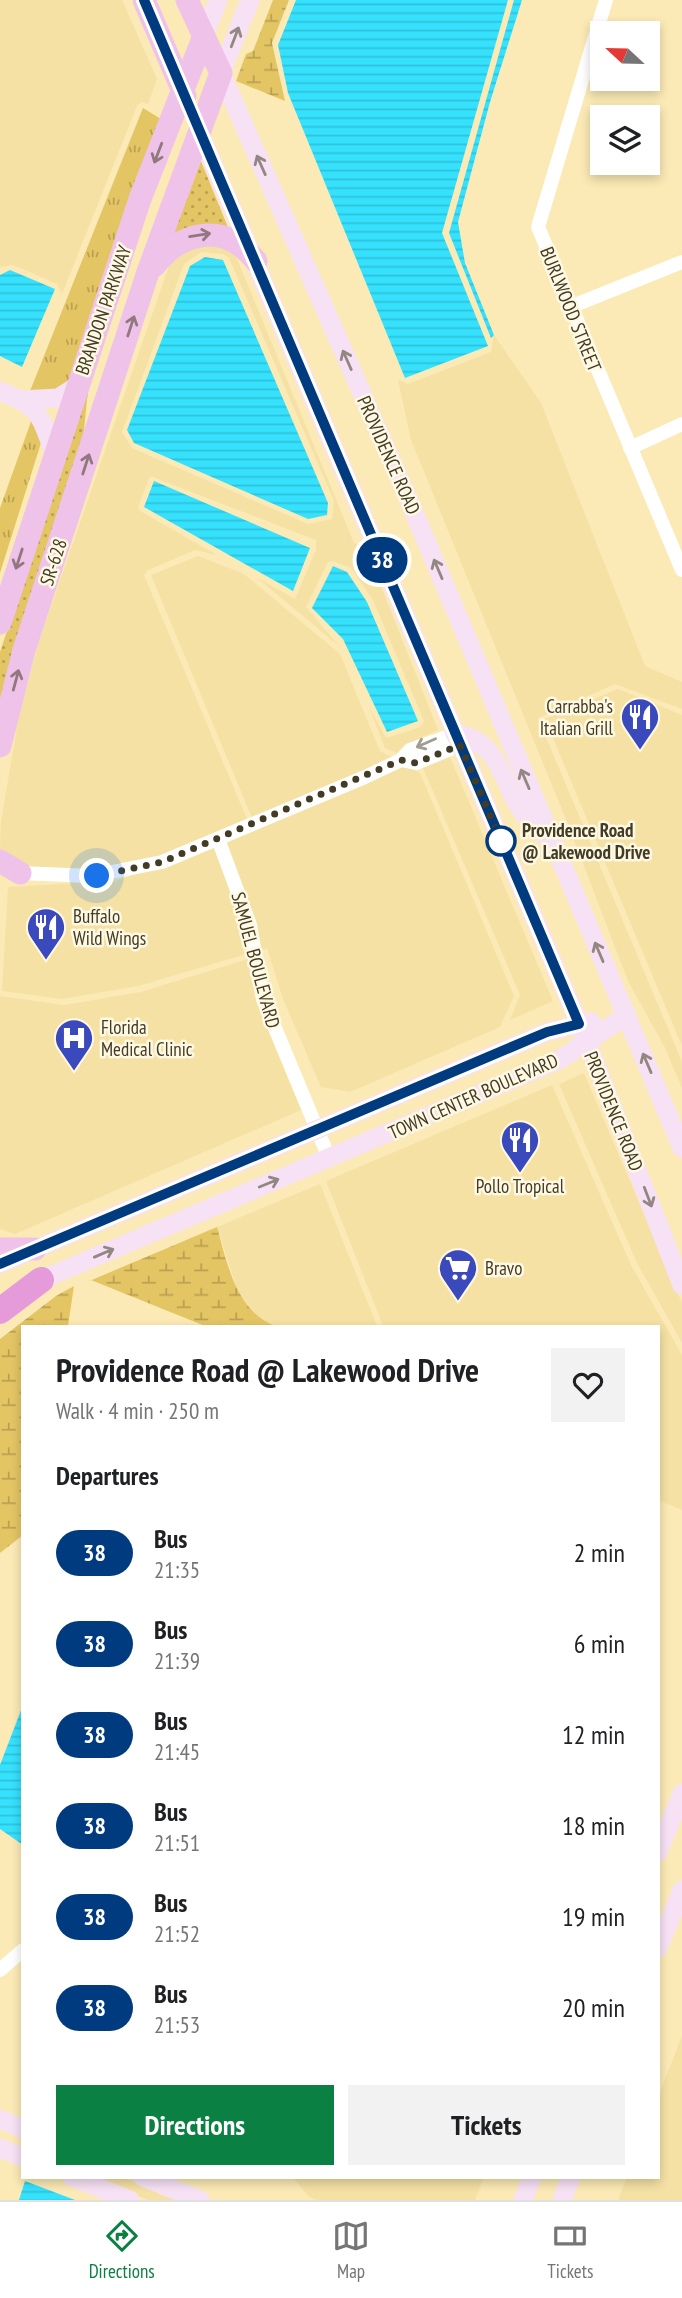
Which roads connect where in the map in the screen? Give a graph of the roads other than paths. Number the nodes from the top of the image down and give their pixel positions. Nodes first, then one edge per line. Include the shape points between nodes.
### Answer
1 (144, 0) edge
2 (187, 0) edge
3 (218, 0) edge
4 (250, 0) edge
5 (606, 0) edge
6 (204, 36) junction
7 (221, 74) junction
8 (182, 89) junction
9 (199, 131) junction
10 (256, 261) junction
11 (682, 262) edge
12 (148, 272) junction
13 (570, 307) junction
14 (113, 379) joint
15 (77, 386) junction
16 (0, 391) edge
17 (22, 400) junction
18 (682, 424) edge
19 (630, 448) junction
20 (54, 452) junction
21 (682, 570) edge
22 (0, 623) edge
23 (458, 739) junction
24 (0, 746) edge
25 (218, 839) junction
26 (552, 842) junction
27 (0, 861) edge
28 (10, 878) edge
29 (627, 1015) junction
30 (583, 1033) junction
31 (317, 1129) junction
32 (682, 1148) edge
33 (329, 1158) junction
34 (0, 1249) edge
35 (34, 1249) junction
36 (0, 1264) edge
37 (41, 1280) junction
38 (682, 1285) edge
39 (0, 1297) edge
40 (0, 1311) edge
41 (682, 1793) edge
42 (660, 1847) edge
43 (682, 1890) edge
44 (660, 1943) edge
45 (21, 1952) edge
46 (0, 1970) edge
47 (0, 2119) edge
48 (21, 2128) edge
49 (0, 2148) edge
50 (21, 2156) edge
51 (77, 2179) edge
52 (151, 2179) edge
53 (531, 2179) edge
54 (570, 2179) edge
55 (130, 2200) edge
56 (200, 2200) edge
57 (523, 2200) edge
58 (562, 2200) edge

1 - 8 main road, PROVIDENCE ROAD
2 - 6 main road, PROVIDENCE ROAD
3 - 6 main road, BRANDON PARKWAY
7 -> 4 main road, BRANDON PARKWAY
5 - 13 street, BURLWOOD STREET via 538,227
6 - 7 main road, PROVIDENCE ROAD
6 - 8 main road, BRANDON PARKWAY
7 - 9 main road, BRANDON PARKWAY
26 -> 7 main road, PROVIDENCE ROAD
8 - 9 main road, PROVIDENCE ROAD
8 -> 15 main road, BRANDON PARKWAY
9 - 10 main road, PROVIDENCE ROAD
9 - 12 main road, BRANDON PARKWAY
12 -> 10 main road via 175,245 202,233 234,241
10 - 23 main road, PROVIDENCE ROAD
11 - 13 street
14 -> 12 main road, BRANDON PARKWAY
13 - 19 street, BURLWOOD STREET
24 -> 14 main road, SR-628 via 24,650
15 - 17 main road via 58,398
15 - 20 main road, BRANDON PARKWAY
16 - 17 main road
17 - 20 main road via 43,419
18 - 19 street
19 - 21 street, BURLWOOD STREET
20 -> 22 main road, BRANDON PARKWAY
23 - 25 street via 410,750 401,760
23 - 26 main road via 472,738 491,752 520,808
23 - 30 main road, PROVIDENCE ROAD
25 - 28 street via 162,862 112,874
25 - 31 street, SAMUEL BOULEVARD via 250,925 263,999
29 -> 26 main road, PROVIDENCE ROAD
27 - 28 main road
29 - 30 main road, TOWN CENTER BOULEVARD
32 -> 29 main road, PROVIDENCE ROAD
30 - 31 main road, TOWN CENTER BOULEVARD via 547,1032
30 - 33 main road, TOWN CENTER BOULEVARD via 559,1060
30 -> 38 main road, PROVIDENCE ROAD
31 - 33 street, SAMUEL BOULEVARD
31 - 35 main road, TOWN CENTER BOULEVARD
37 -> 33 main road, TOWN CENTER BOULEVARD
34 - 35 main road
35 - 36 main road, TOWN CENTER BOULEVARD
37 - 39 main road, TOWN CENTER BOULEVARD
37 - 40 highway
41 - 42 main road
43 - 44 main road
45 - 46 street
47 - 48 main road
49 - 50 main road
51 - 55 main road
52 - 56 main road
53 - 57 main road
54 - 58 main road

